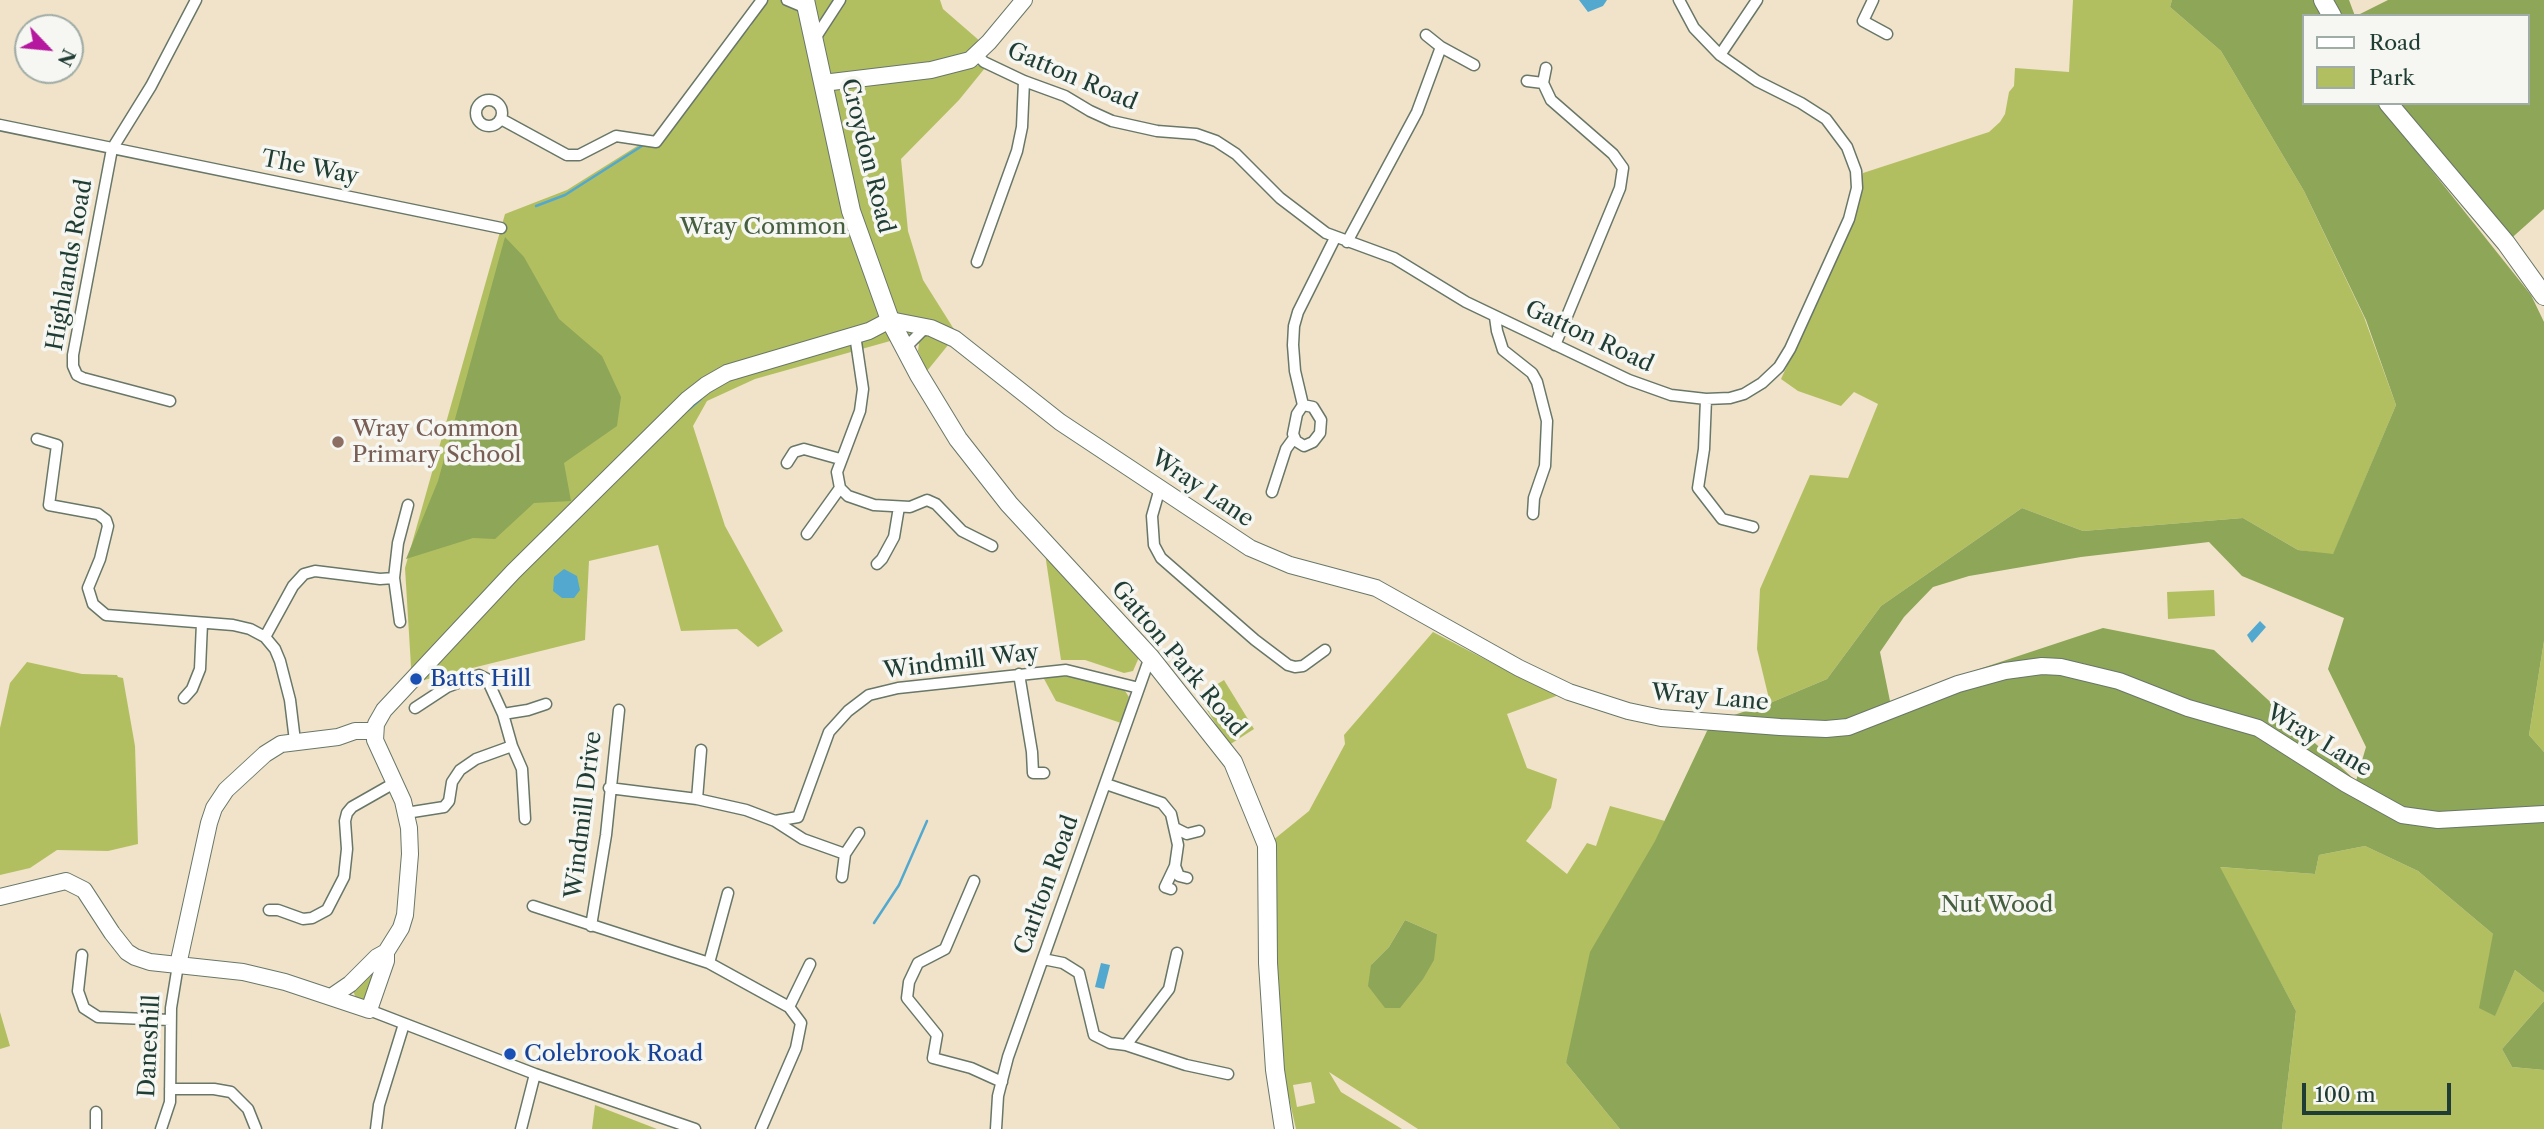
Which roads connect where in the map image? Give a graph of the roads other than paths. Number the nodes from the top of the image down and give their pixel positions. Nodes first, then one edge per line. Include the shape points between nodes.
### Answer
1 (196, 0) edge
2 (762, 0) edge
3 (787, 0) edge
4 (840, 0) edge
5 (1024, 0) edge
6 (1679, 0) edge
7 (1756, 0) edge
8 (1873, 0) edge
9 (806, 4) edge
10 (1887, 34) dead end
11 (1426, 35) dead end
12 (814, 40) junction
13 (1441, 47) junction
14 (977, 55) junction
15 (1720, 55) junction
16 (1474, 65) dead end
17 (1546, 68) dead end
18 (1024, 81) junction
19 (1527, 81) dead end
20 (824, 83) junction
21 (1543, 83) junction
22 (2390, 105) edge
23 (501, 119) dead end
24 (0, 125) edge
25 (112, 149) junction
26 (501, 228) dead end
27 (1335, 238) junction
28 (1347, 243) junction
29 (977, 262) dead end
30 (2544, 296) edge
31 (1495, 317) junction
32 (890, 320) junction
33 (932, 328) junction
34 (855, 335) junction
35 (1555, 345) junction
36 (905, 348) junction
37 (1706, 399) junction
38 (170, 401) dead end
39 (1304, 405) junction
40 (1294, 438) junction
41 (37, 439) dead end
42 (841, 459) junction
43 (787, 463) dead end
44 (840, 488) junction
45 (1160, 488) junction
46 (1272, 492) dead end
47 (408, 505) dead end
48 (899, 507) junction
49 (1533, 513) dead end
50 (1753, 527) dead end
51 (807, 534) dead end
52 (992, 546) dead end
53 (877, 564) dead end
54 (394, 578) junction
55 (400, 622) dead end
56 (202, 623) junction
57 (265, 637) junction
58 (1325, 650) dead end
59 (1150, 657) junction
60 (1019, 674) junction
61 (1139, 688) junction
62 (184, 698) dead end
63 (546, 704) dead end
64 (415, 708) dead end
65 (619, 710) dead end
66 (503, 713) junction
67 (375, 731) junction
68 (295, 741) junction
69 (512, 746) junction
70 (701, 750) dead end
71 (1033, 774) dead end
72 (396, 782) junction
73 (1106, 784) junction
74 (609, 788) junction
75 (697, 799) junction
76 (406, 813) junction
77 (2544, 814) edge
78 (798, 817) junction
79 (525, 819) dead end
80 (775, 821) junction
81 (1175, 828) junction
82 (1199, 831) dead end
83 (859, 833) dead end
84 (803, 839) junction
85 (845, 854) junction
86 (1175, 866) junction
87 (842, 877) dead end
88 (1187, 878) dead end
89 (974, 881) dead end
90 (1171, 889) dead end
91 (729, 893) dead end
92 (0, 897) edge
93 (533, 906) dead end
94 (269, 910) dead end
95 (590, 926) junction
96 (386, 952) junction
97 (1177, 953) dead end
98 (82, 956) dead end
99 (1043, 959) junction
100 (709, 963) junction
101 (810, 964) dead end
102 (178, 965) junction
103 (331, 997) junction
104 (789, 1007) junction
105 (369, 1010) junction
106 (170, 1020) junction
107 (398, 1022) junction
108 (1126, 1045) junction
109 (536, 1074) junction
110 (1228, 1074) dead end
111 (1002, 1083) junction
112 (170, 1089) junction
113 (96, 1112) dead end
114 (96, 1129) edge
115 (161, 1129) edge
116 (256, 1129) edge
117 (376, 1129) edge
118 (521, 1129) edge
119 (695, 1129) edge
120 (761, 1129) edge
121 (996, 1129) edge
122 (1284, 1129) edge

1 - 25 street
2 - 23 street via 660,138 652,142 616,135 579,155 567,155
3 - 9 street
4 - 12 street
5 - 14 street
6 - 15 street, Gatton Road via 1694,28
7 - 15 street
8 - 10 street via 1863,21
9 - 12 main road, Croydon Road
11 - 13 street
12 - 20 main road, Croydon Road
13 - 16 street
13 - 28 street via 1409,130
14 - 18 street, Gatton Road
14 - 20 street via 931,69
15 - 37 street, Gatton Road via 1826,119 1854,161 1857,188 1849,219 1779,367 1744,394
17 - 21 street
18 - 27 street, Gatton Road via 1120,123 1216,141
18 - 29 street via 1017,151
19 - 21 street
20 - 32 main road, Croydon Road via 850,205
21 - 35 street via 1551,100 1613,153 1623,168 1620,188
22 - 30 main road via 2506,243
24 - 25 street, The Way
25 - 26 street, The Way
25 - 38 street, Highlands Road via 73,366 83,378
27 - 28 street, Gatton Road
27 - 39 street via 1294,326 1296,371
28 - 31 street, Gatton Road via 1394,258
31 - 35 street, Gatton Road
31 - 49 street via 1503,350 1537,382 1547,421 1545,466
32 - 33 street, Wray Lane
32 - 34 street
32 - 36 main road, Gatton Park Road
33 - 36 street via 922,331
33 - 45 street, Wray Lane via 966,347 1059,422
34 - 42 street via 863,389 860,411
34 - 67 street via 727,373 688,398 407,684 384,710
35 - 37 street, Gatton Road via 1651,390
36 - 59 main road, Gatton Park Road via 958,439 1009,504
37 - 50 street via 1698,488 1723,519
39 - 40 street via 1297,414
39 - 40 street via 1318,412 1320,433 1304,446
40 - 46 street
41 - 56 street via 57,445 49,505 98,514 106,520 100,559 88,588 98,610 106,615
42 - 43 street via 804,449 794,452
42 - 44 street
44 - 48 street via 848,496 874,505
44 - 51 street
45 - 58 street via 1152,516 1154,545 1167,564 1287,665 1303,666
45 - 77 street, Wray Lane via 1250,548 1290,565 1376,588 1569,692 1642,715 1780,727 1848,727 1958,684 2042,666 2119,681 2258,728 2402,815 2438,820
47 - 54 street
48 - 52 street via 928,500 962,531
48 - 53 street via 894,537
54 - 55 street
54 - 57 street via 304,574
56 - 57 street via 233,625
56 - 62 street via 200,669
57 - 68 street via 280,660
59 - 61 street, Carlton Road
59 - 122 main road, Gatton Park Road via 1233,762 1267,845 1268,963
60 - 61 street, Windmill Way via 1066,670
60 - 71 street
60 - 78 street, Windmill Way via 869,695 829,732
61 - 73 street, Carlton Road
63 - 66 street
64 - 66 street via 447,687 479,675 487,679
65 - 74 street, Windmill Drive
66 - 69 street
67 - 68 street
67 - 72 street via 378,749
68 - 102 street via 265,754 226,790 214,808
69 - 76 street via 476,759 460,771 444,807
69 - 79 street via 522,769
70 - 75 street
72 - 76 street
72 - 94 street via 347,813 344,877 327,910 303,919
73 - 81 street via 1162,803
73 - 99 street, Carlton Road
74 - 75 street
74 - 95 street, Windmill Drive
75 - 80 street
76 - 96 street via 411,854 408,901 401,928
78 - 80 street
78 - 84 street
80 - 84 street
81 - 82 street via 1187,834
81 - 86 street
83 - 85 street
84 - 85 street
85 - 87 street
86 - 88 street via 1179,876
86 - 90 street via 1165,887
89 - 111 street via 945,949 918,963 907,998 937,1035 930,1063 971,1068
91 - 100 street
92 - 102 street via 61,881 75,884 84,890 127,952 150,962
93 - 95 street
95 - 100 street
96 - 103 street
96 - 105 street
97 - 108 street via 1169,989
98 - 106 street via 78,990 84,1008 98,1017
99 - 108 street via 1063,963 1079,973 1094,1035
99 - 111 street, Carlton Road
100 - 104 street
101 - 104 street
102 - 103 street via 243,972
102 - 106 street, Daneshill
103 - 105 street
104 - 120 street via 801,1023 796,1048
105 - 107 street
106 - 112 street, Daneshill
107 - 109 street
107 - 117 street
108 - 110 street
109 - 118 street
109 - 119 street
111 - 121 street, Carlton Road
112 - 115 street, Daneshill
112 - 116 street via 231,1092 248,1109
113 - 114 street

